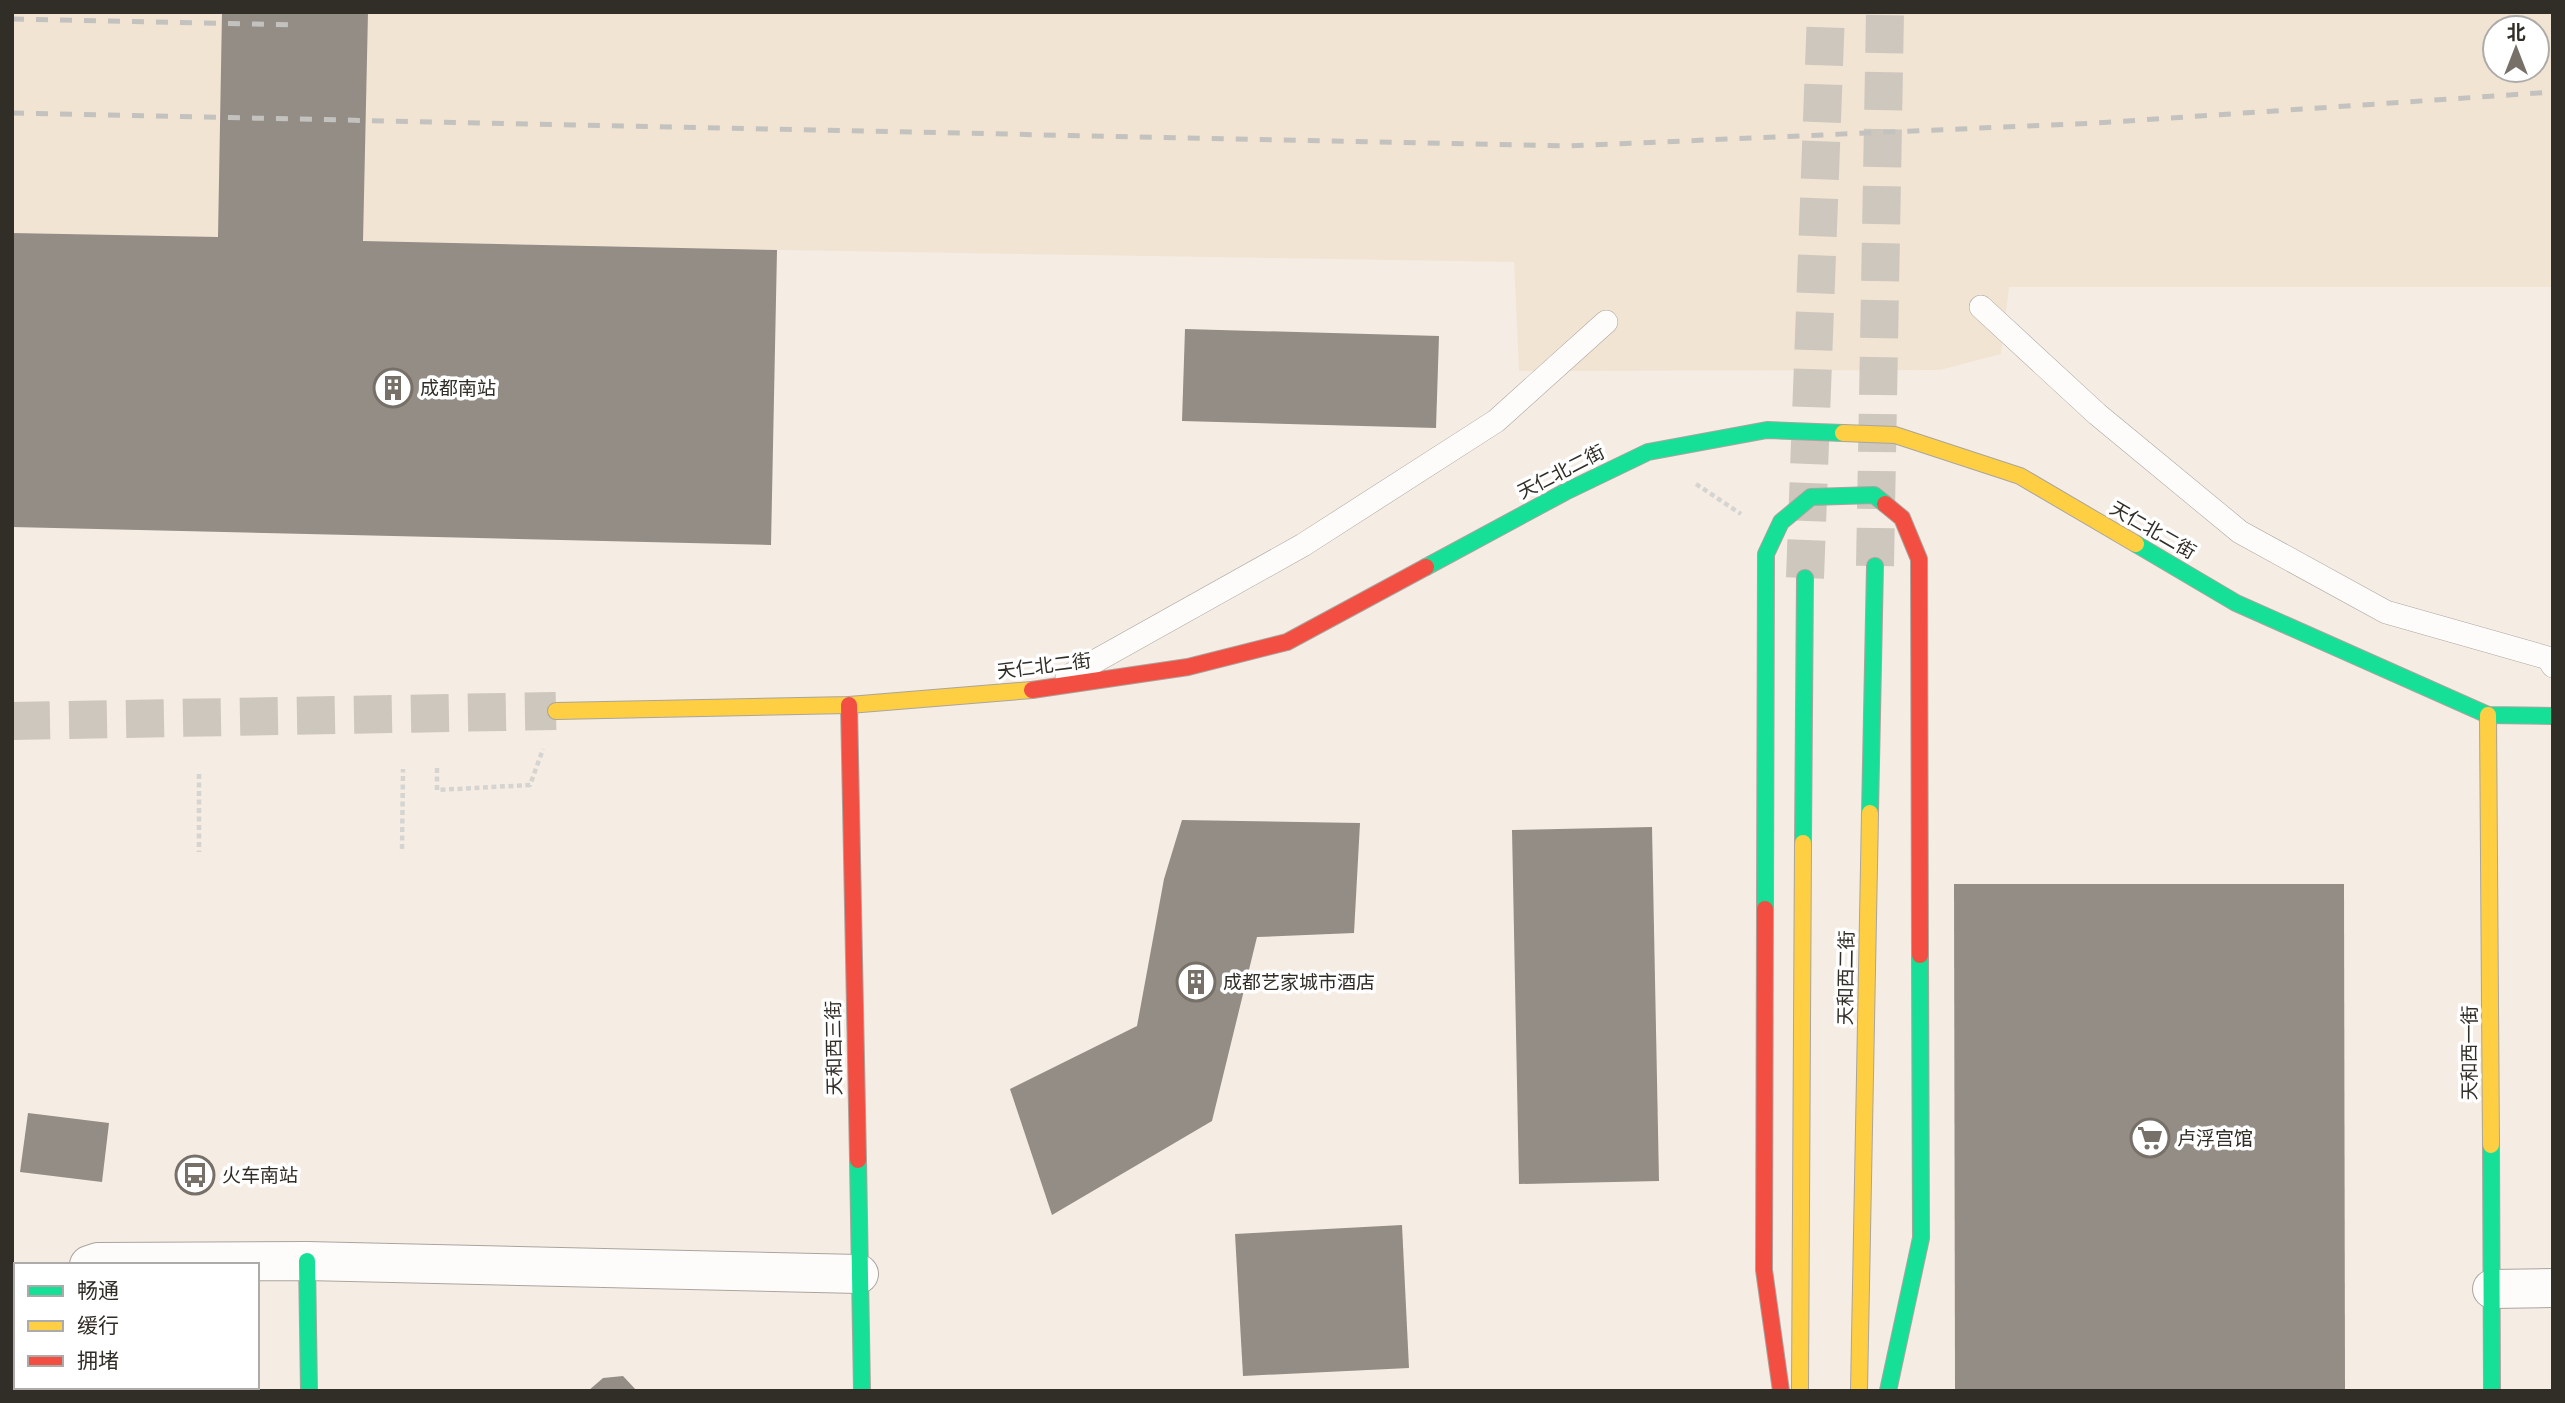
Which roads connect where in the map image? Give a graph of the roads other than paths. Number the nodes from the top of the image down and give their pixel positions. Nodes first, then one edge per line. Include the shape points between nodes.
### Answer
1 (1981, 307) dead end
2 (1606, 322) dead end
3 (1875, 566) tunnel mouth
4 (1805, 578) tunnel mouth
5 (2553, 666) edge
6 (1050, 688) junction
7 (849, 705) junction
8 (556, 711) tunnel mouth
9 (2488, 715) junction
10 (2553, 716) edge
11 (307, 1261) junction
12 (95, 1263) edge
13 (859, 1274) junction
14 (2553, 1287) edge
15 (2492, 1289) junction
16 (309, 1391) edge
17 (862, 1391) edge
18 (1781, 1391) edge
19 (1800, 1391) edge
20 (1859, 1391) edge
21 (1888, 1391) edge
22 (2492, 1391) edge

1 - 5 lane via 2097,414 2239,532 2386,612 2548,658
2 - 6 lane via 1496,421 1303,545
3 - 20 street, 天和西二街
4 - 19 street
6 - 7 street, 天仁北二街
6 - 9 street, 天仁北二街 via 1188,667 1287,642 1648,452 1767,430 1895,435 2020,476 2236,603
7 - 8 street, 天仁北二街
7 - 13 street, 天和西三街
9 - 10 street, 天仁北二街
9 - 15 street, 天和西一街
11 - 12 street
11 - 13 street
11 - 16 street
13 - 17 street, 天和西三街
14 - 15 street
15 - 22 street, 天和西一街
18 - 21 street via 1764,1270 1766,555 1781,522 1811,497 1874,495 1902,517 1919,559 1920,1238

